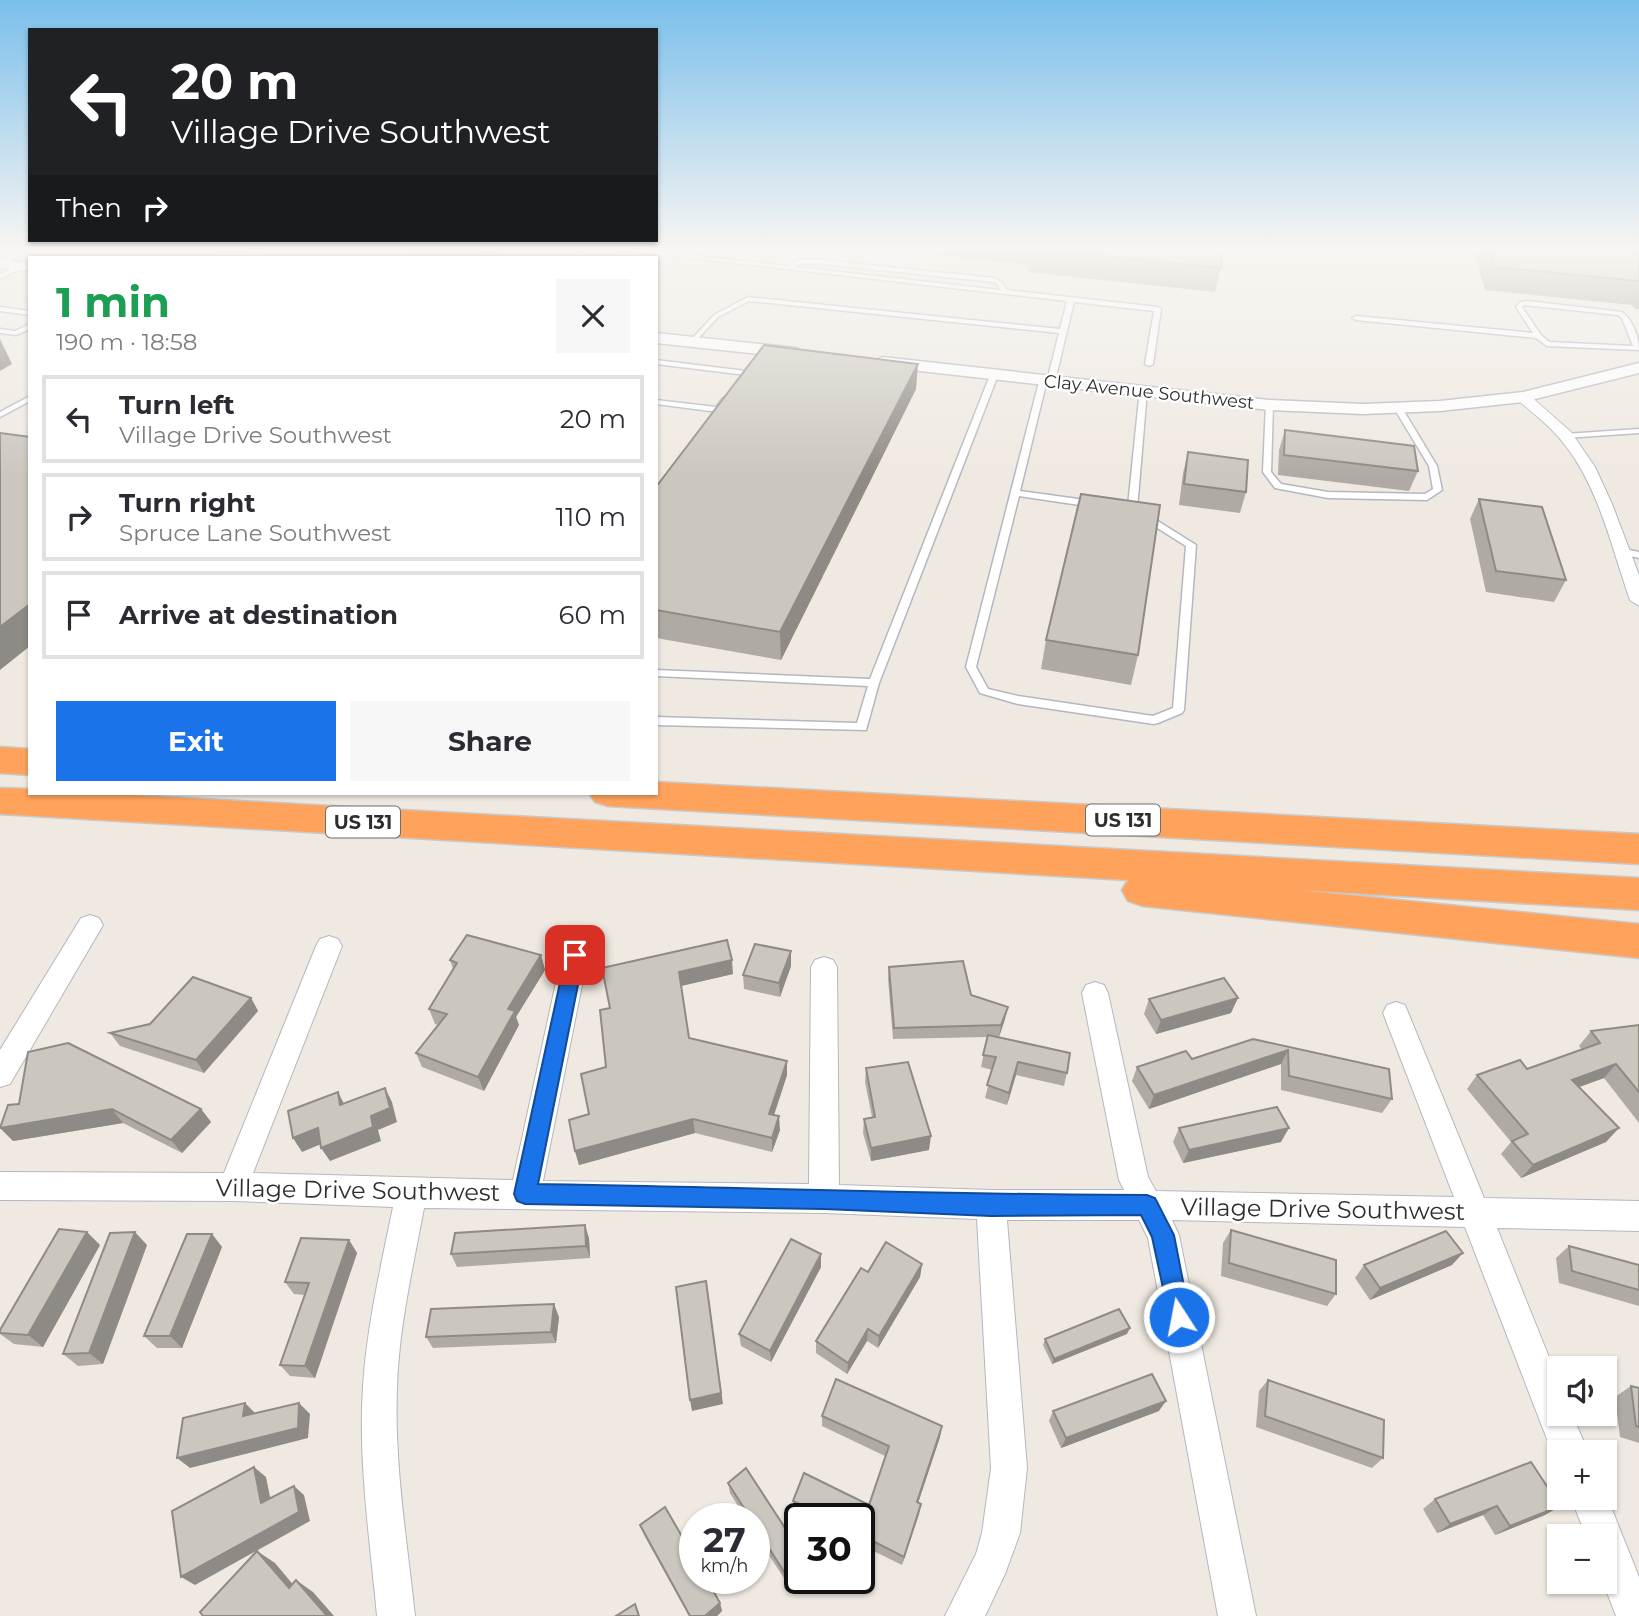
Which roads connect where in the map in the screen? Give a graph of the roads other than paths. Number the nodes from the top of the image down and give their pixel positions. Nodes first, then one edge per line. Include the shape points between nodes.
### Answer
1 (708, 325) edge
2 (1008, 325) edge
3 (1064, 325) edge
4 (1155, 325) edge
5 (1437, 325) edge
6 (1531, 325) edge
7 (1629, 325) edge
8 (28, 327) edge
9 (0, 331) edge
10 (1063, 331) junction
11 (1538, 336) junction
12 (658, 338) edge
13 (693, 342) junction
14 (1638, 347) edge
15 (818, 356) edge
16 (859, 360) edge
17 (658, 362) edge
18 (1149, 364) dead end
19 (1639, 368) edge
20 (994, 374) junction
21 (1047, 380) junction
22 (739, 383) edge
23 (1143, 391) junction
24 (732, 392) edge
25 (1523, 397) junction
26 (28, 398) edge
27 (658, 402) edge
28 (1269, 405) junction
29 (1398, 408) junction
30 (0, 415) edge
31 (1639, 431) edge
32 (1565, 436) junction
33 (1015, 493) junction
34 (1106, 505) edge
35 (1119, 507) edge
36 (1132, 509) junction
37 (1620, 551) junction
38 (1639, 555) edge
39 (1639, 600) edge
40 (658, 673) edge
41 (874, 683) junction
42 (658, 721) edge
43 (0, 760) edge
44 (28, 762) edge
45 (646, 795) edge
46 (0, 801) edge
47 (1085, 818) junction
48 (1639, 828) edge
49 (675, 840) junction
50 (1639, 849) edge
51 (1639, 894) edge
52 (90, 925) dead end
53 (1639, 941) edge
54 (329, 946) dead end
55 (575, 955) dead end
56 (824, 967) dead end
57 (1095, 993) dead end
58 (1396, 1013) dead end
59 (0, 1075) edge
60 (0, 1186) edge
61 (233, 1187) junction
62 (411, 1193) junction
63 (525, 1194) junction
64 (824, 1199) junction
65 (991, 1205) junction
66 (1147, 1205) junction
67 (1474, 1212) junction
68 (1639, 1216) edge
69 (1565, 1440) edge
70 (1617, 1570) edge
71 (396, 1616) edge
72 (964, 1616) edge
73 (1237, 1616) edge
74 (1635, 1616) edge

1 - 13 lane
2 - 10 lane
3 - 10 lane
4 - 18 lane
5 - 11 lane
6 - 11 lane
7 - 14 lane
8 - 9 lane via 16,333
10 - 21 lane
11 - 14 lane via 1554,345
12 - 13 street
13 - 15 street via 761,354
16 - 20 street, Clay Avenue Southwest
17 - 22 lane via 748,370
19 - 25 street, Clay Avenue Southwest
20 - 21 street, Clay Avenue Southwest
20 - 41 lane
21 - 23 street, Clay Avenue Southwest
21 - 33 lane
23 - 28 street, Clay Avenue Southwest
23 - 36 lane
24 - 27 lane via 718,410
25 - 29 street, Clay Avenue Southwest
25 - 32 street
26 - 30 lane
28 - 29 street, Clay Avenue Southwest
28 - 29 lane via 1267,472 1278,486 1328,495 1427,497 1438,491 1433,466
31 - 32 lane
32 - 37 street via 1595,485
33 - 34 lane
33 - 36 lane via 971,667 984,691 1018,701 1154,720 1178,710 1191,545
35 - 36 lane
37 - 38 lane
37 - 39 street
40 - 41 lane
41 - 42 lane via 862,727
43 - 44 highway
45 - 47 highway, US 131
46 - 49 highway, US 131
47 - 48 highway
47 - 50 highway, US 131
49 - 51 highway, US 131
49 - 53 highway
52 - 59 street
54 - 61 street
55 - 63 street
56 - 64 street
57 - 66 street via 1134,1180
58 - 67 street
60 - 61 street, Village Drive Southwest
61 - 62 street, Village Drive Southwest
62 - 63 street, Village Drive Southwest
62 - 71 street via 384,1338 380,1389
63 - 64 street, Village Drive Southwest
64 - 65 street, Village Drive Southwest
65 - 66 street, Village Drive Southwest
65 - 72 street via 1009,1468 1001,1533
66 - 67 street, Village Drive Southwest
66 - 73 street via 1163,1235
67 - 68 street, Village Drive Southwest
67 - 69 street
70 - 74 street

